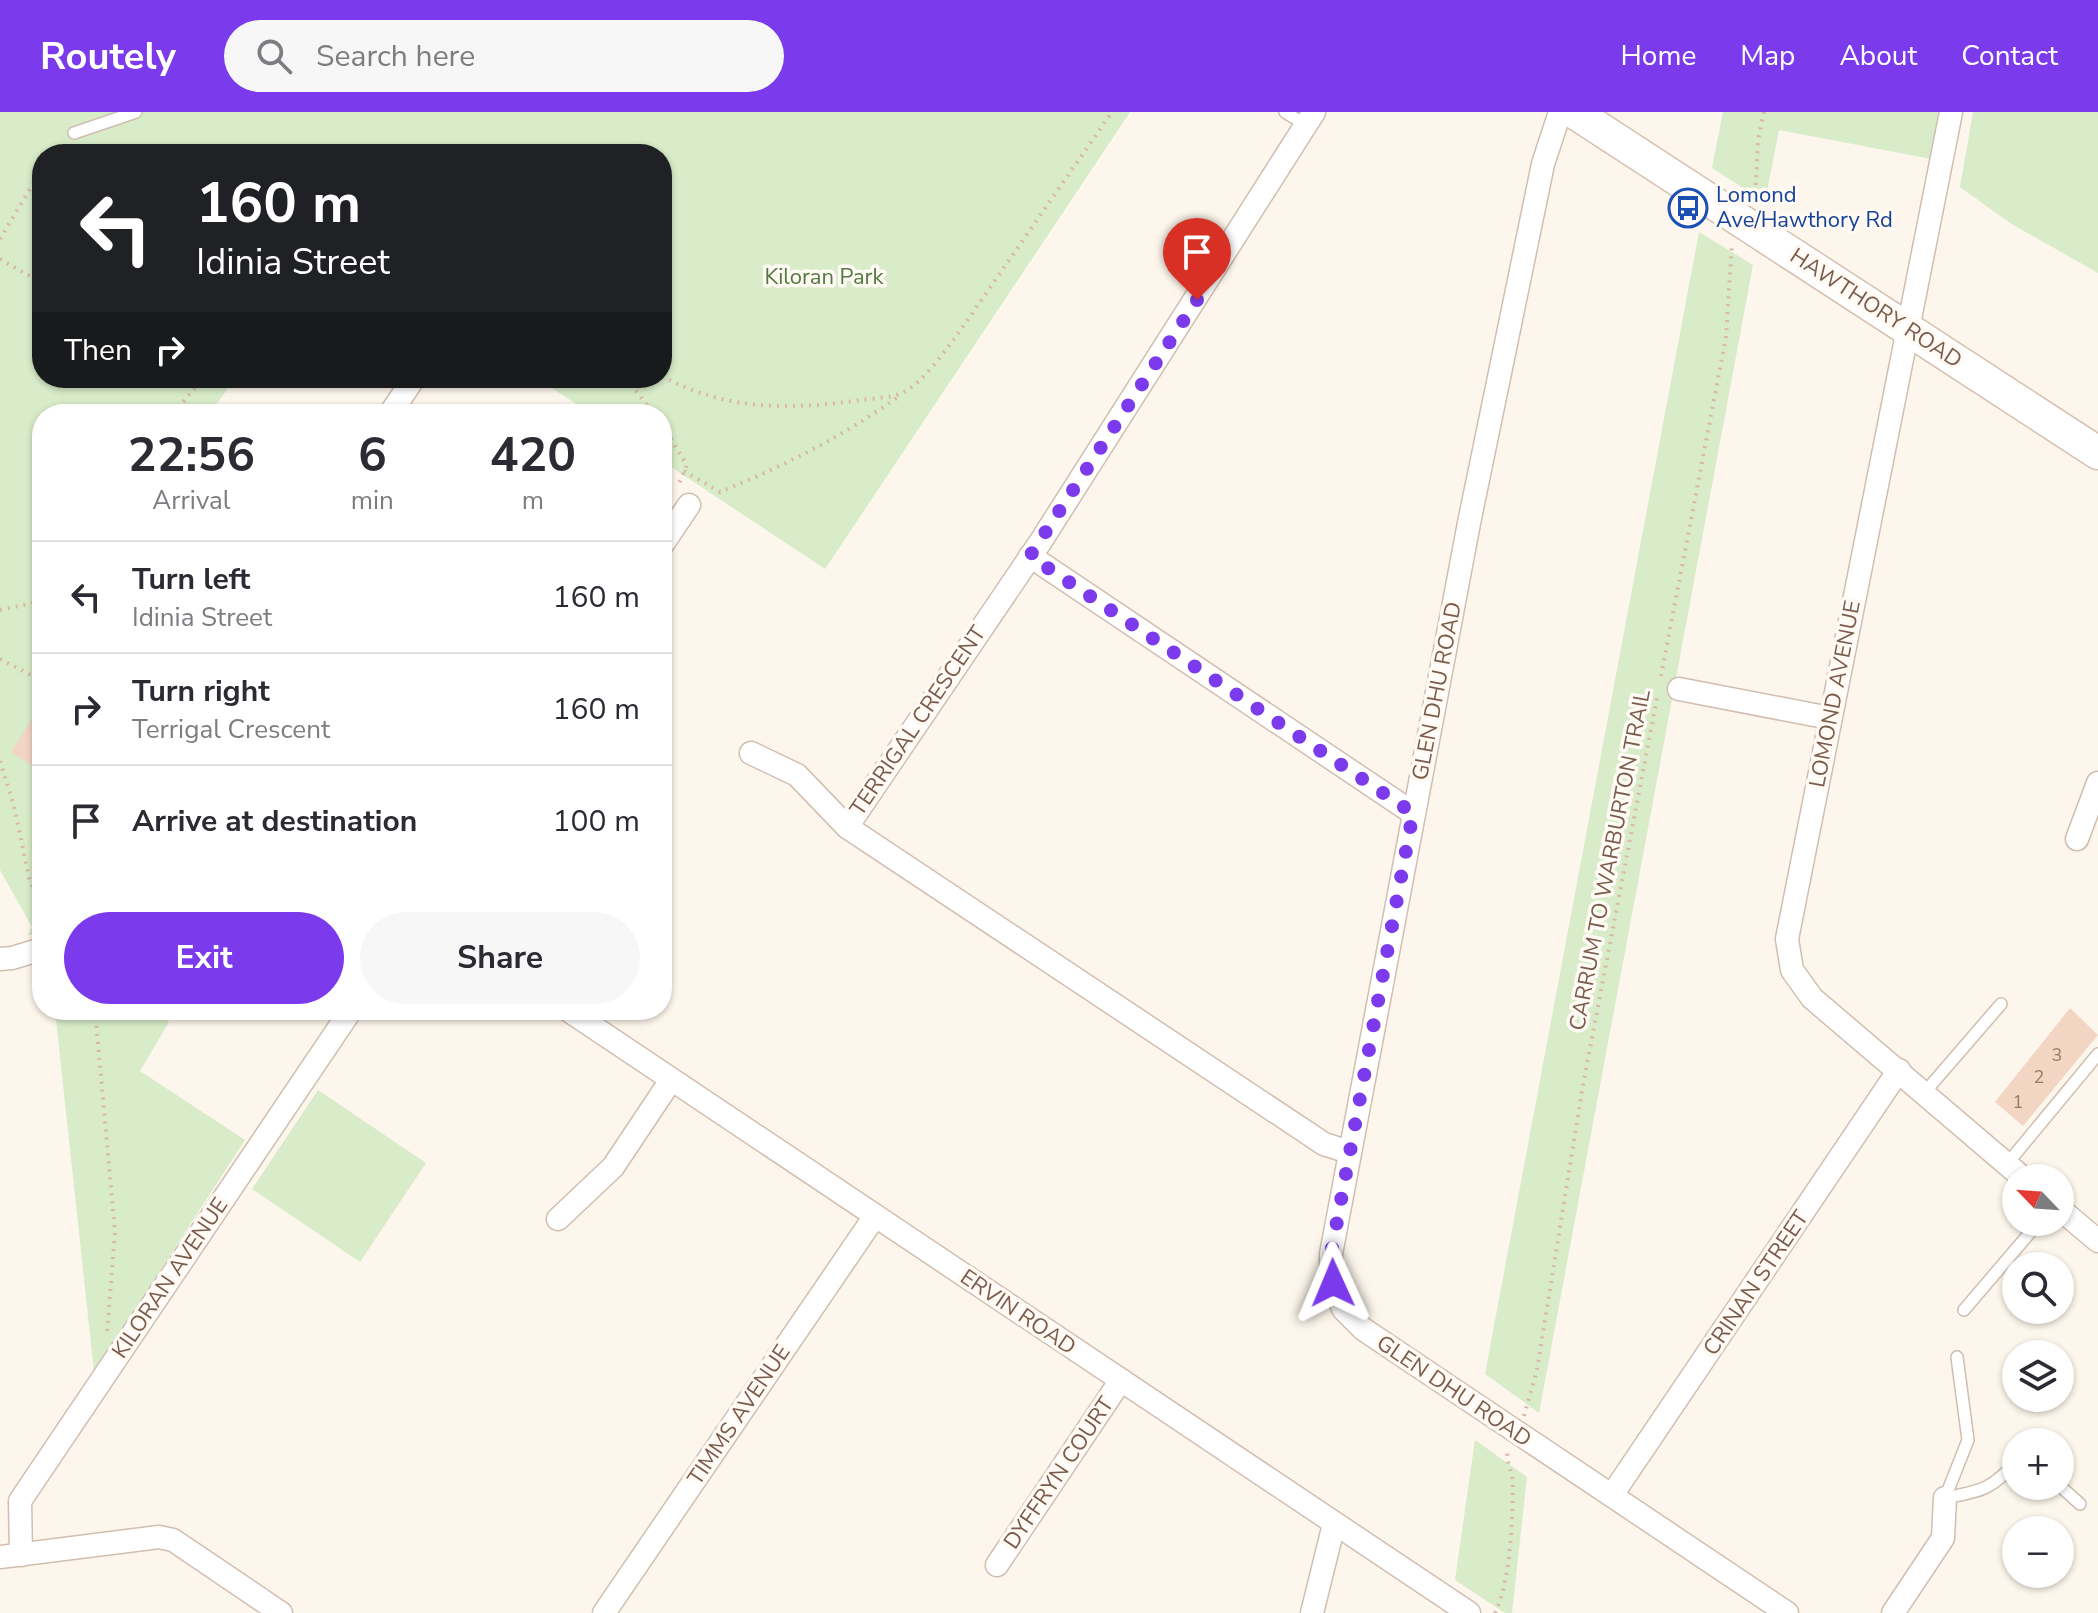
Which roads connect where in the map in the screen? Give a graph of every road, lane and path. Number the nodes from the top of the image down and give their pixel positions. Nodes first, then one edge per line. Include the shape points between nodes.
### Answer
1 (136, 112) edge
2 (1112, 112) edge
3 (1285, 112) edge
4 (1560, 112) edge
5 (1574, 112) edge
6 (1764, 112) edge
7 (1951, 112) edge
8 (1310, 119) edge
9 (74, 133) dead end
10 (1758, 140) dead end
11 (32, 186) edge
12 (0, 239) edge
13 (0, 259) edge
14 (32, 277) edge
15 (1728, 290) dead end
16 (1906, 326) junction
17 (672, 381) edge
18 (194, 388) edge
19 (634, 388) edge
20 (903, 394) junction
21 (181, 404) edge
22 (646, 404) edge
23 (672, 441) edge
24 (2098, 453) edge
25 (684, 471) junction
26 (679, 483) dead end
27 (689, 505) dead end
28 (672, 530) edge
29 (1030, 556) junction
30 (32, 603) edge
31 (0, 610) edge
32 (0, 659) edge
33 (32, 676) edge
34 (1679, 689) dead end
35 (1830, 718) junction
36 (751, 753) dead end
37 (0, 761) edge
38 (2098, 783) edge
39 (1413, 813) junction
40 (847, 827) junction
41 (2077, 839) dead end
42 (32, 885) edge
43 (32, 952) edge
44 (0, 959) edge
45 (2001, 1004) dead end
46 (96, 1020) edge
47 (344, 1020) edge
48 (583, 1020) edge
49 (2098, 1054) edge
50 (1899, 1070) junction
51 (671, 1080) junction
52 (1925, 1092) junction
53 (1349, 1152) junction
54 (2007, 1164) edge
55 (2020, 1164) edge
56 (875, 1216) junction
57 (558, 1219) dead end
58 (2074, 1221) edge
59 (2027, 1236) edge
60 (2098, 1241) edge
61 (1964, 1310) dead end
62 (121, 1351) junction
63 (1957, 1357) dead end
64 (1121, 1380) junction
65 (1516, 1434) junction
66 (1506, 1461) dead end
67 (2002, 1477) edge
68 (1612, 1495) junction
69 (1945, 1498) junction
70 (2074, 1499) edge
71 (2080, 1504) dead end
72 (1334, 1524) junction
73 (10, 1556) edge
74 (997, 1565) dead end
75 (281, 1613) edge
76 (604, 1613) edge
77 (1312, 1613) edge
78 (1469, 1613) edge
79 (1495, 1613) edge
80 (1787, 1613) edge
81 (1893, 1613) edge

1 - 9 lane
2 - 20 path via 955,338
3 - 8 lane
4 - 39 street, GLEN DHU ROAD via 1543,164
5 - 16 main road, HAWTHORY ROAD
6 - 10 path
7 - 16 street, LOMOND AVENUE
8 - 29 street, TERRIGAL CRESCENT
11 - 12 path
13 - 14 path
15 - 65 path, CARRUM TO WARBURTON TRAIL via 1726,337 1586,1070 1537,1370
16 - 24 main road, HAWTHORY ROAD
16 - 35 street, LOMOND AVENUE
17 - 20 path via 693,393 746,406 830,404
18 - 21 path
19 - 22 path
20 - 25 path via 836,439 720,492
23 - 25 path via 687,465
25 - 26 path
27 - 28 street
29 - 39 street
29 - 40 street, TERRIGAL CRESCENT
30 - 31 path
32 - 33 path
34 - 35 street
35 - 50 street, LOMOND AVENUE via 1787,939 1792,970 1812,998
36 - 40 street via 797,775
37 - 42 path
38 - 41 street
39 - 53 street, GLEN DHU ROAD
40 - 53 street, TERRIGAL CRESCENT via 1324,1144
43 - 44 street
45 - 52 lane
46 - 62 path via 115,1232 106,1330
47 - 62 street, KILORAN AVENUE
48 - 51 street, ERVIN ROAD
49 - 55 lane
50 - 52 street, LOMOND AVENUE
50 - 68 street, CRINAN STREET
51 - 56 street, ERVIN ROAD
51 - 57 street via 613,1167
52 - 54 street, LOMOND AVENUE
53 - 65 street, GLEN DHU ROAD via 1331,1254 1333,1283 1344,1310 1363,1329
56 - 64 street, ERVIN ROAD
56 - 76 street, TIMMS AVENUE
58 - 60 street
59 - 61 lane
62 - 73 street, KILORAN AVENUE via 20,1501
63 - 69 lane via 1968,1440
64 - 72 street, ERVIN ROAD
64 - 74 street, DYFFRYN COURT
65 - 68 street, GLEN DHU ROAD
66 - 79 path via 1513,1480 1504,1592
67 - 69 lane via 1983,1491
68 - 80 street, GLEN DHU ROAD
69 - 81 street via 1943,1538
70 - 71 lane
72 - 77 street
72 - 78 street, ERVIN ROAD
73 - 75 street via 159,1537 173,1540

